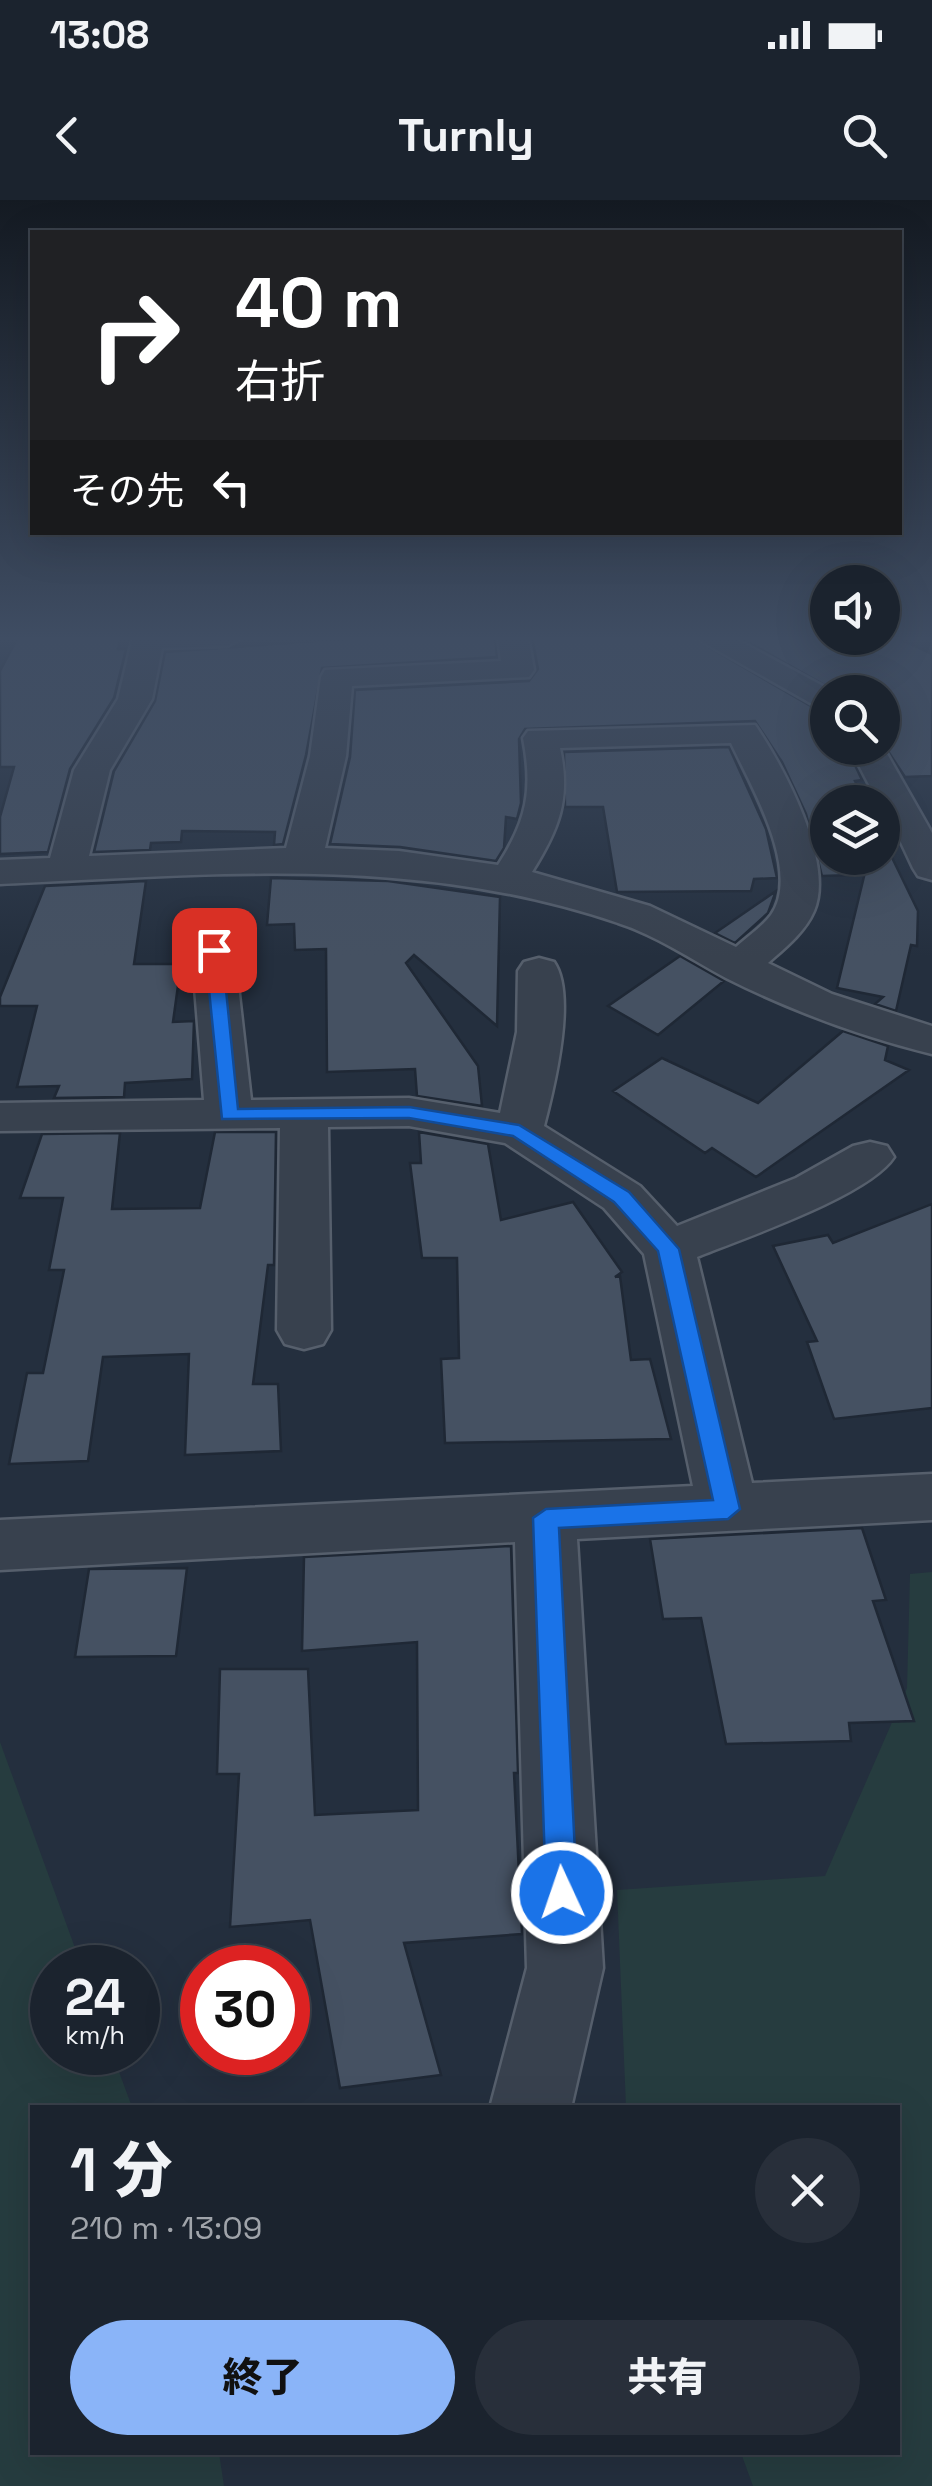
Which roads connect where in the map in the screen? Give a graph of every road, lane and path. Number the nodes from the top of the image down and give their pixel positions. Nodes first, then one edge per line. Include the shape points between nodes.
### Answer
1 (108, 744) edge
2 (329, 744) edge
3 (541, 744) edge
4 (748, 744) edge
5 (876, 765) edge
6 (303, 859) junction
7 (932, 868) edge
8 (66, 869) junction
9 (0, 872) edge
10 (509, 878) junction
11 (214, 950) dead end
12 (738, 968) junction
13 (540, 971) dead end
14 (932, 1041) edge
15 (304, 1114) junction
16 (229, 1115) junction
17 (0, 1117) edge
18 (519, 1131) junction
19 (870, 1157) dead end
20 (668, 1249) junction
21 (304, 1330) dead end
22 (932, 1497) edge
23 (728, 1509) junction
24 (546, 1518) junction
25 (0, 1544) edge
26 (531, 2105) edge

1 - 8 street via 92,770
2 - 6 street
3 - 10 street via 549,814
4 - 12 street via 800,860 801,890 793,914
5 - 7 street
6 - 8 street
6 - 10 street
8 - 9 street
10 - 12 street via 636,915
11 - 16 street
12 - 14 street
13 - 18 street via 543,1013
15 - 16 street
15 - 18 street via 409,1112
15 - 21 street
16 - 17 street
18 - 20 street via 622,1197
19 - 20 street via 814,1189
20 - 23 street
22 - 23 street
23 - 24 street
24 - 25 street
24 - 26 street via 564,1968

